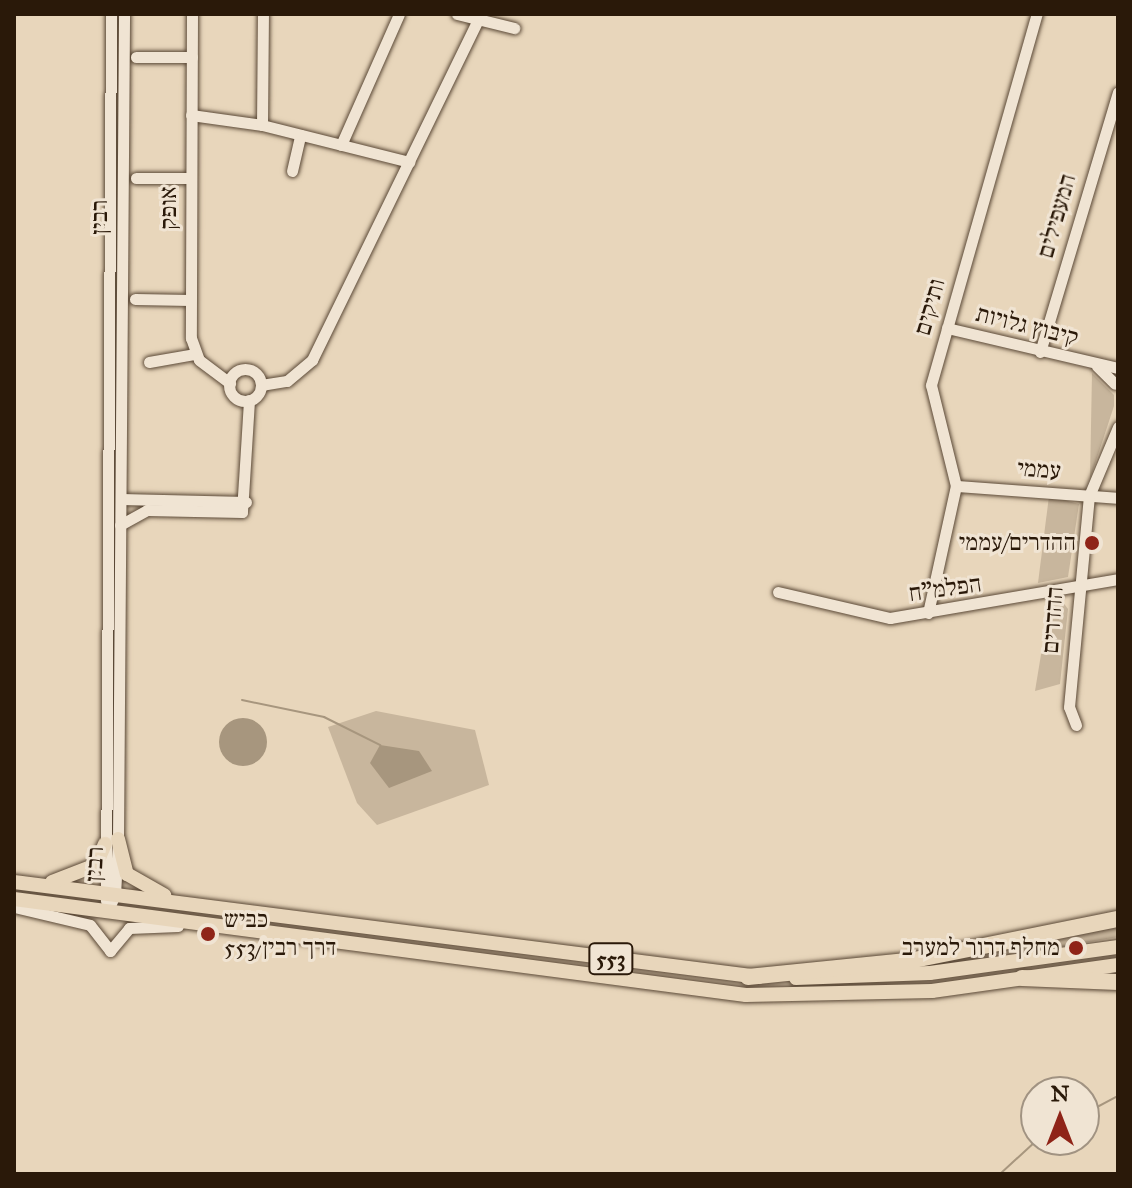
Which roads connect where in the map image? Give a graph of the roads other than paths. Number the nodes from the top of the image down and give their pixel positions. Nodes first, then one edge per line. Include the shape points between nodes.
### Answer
1 (111, 14) edge
2 (124, 14) edge
3 (192, 14) edge
4 (263, 14) edge
5 (399, 14) edge
6 (457, 14) edge
7 (1037, 14) edge
8 (480, 17) edge
9 (514, 28) dead end
10 (136, 57) dead end
11 (192, 57) junction
12 (1118, 92) edge
13 (191, 115) junction
14 (262, 125) junction
15 (300, 135) junction
16 (341, 145) junction
17 (409, 162) junction
18 (292, 171) dead end
19 (136, 178) dead end
20 (191, 178) junction
21 (135, 299) dead end
22 (190, 300) junction
23 (947, 328) junction
24 (1040, 352) junction
25 (195, 354) junction
26 (149, 362) dead end
27 (1117, 382) edge
28 (230, 383) junction
29 (261, 385) junction
30 (244, 400) junction
31 (1118, 427) edge
32 (956, 486) junction
33 (1089, 496) junction
34 (1118, 498) edge
35 (121, 499) junction
36 (242, 505) junction
37 (120, 525) junction
38 (1118, 579) edge
39 (1077, 590) junction
40 (778, 592) dead end
41 (928, 613) junction
42 (1076, 725) dead end
43 (112, 842) junction
44 (14, 882) edge
45 (37, 884) junction
46 (110, 895) junction
47 (14, 899) edge
48 (186, 903) junction
49 (14, 907) edge
50 (107, 912) junction
51 (1118, 919) edge
52 (216, 928) junction
53 (1118, 947) edge
54 (1118, 965) edge
55 (748, 977) junction
56 (1022, 978) junction
57 (1118, 982) edge

1 - 43 street, רבין
2 - 35 street, רבין
3 - 11 street, אופק
4 - 14 street
5 - 16 street
6 - 8 street
7 - 23 street, ותיקים
8 - 9 street
8 - 17 street
10 - 11 street
11 - 13 street, אופק
12 - 24 street, המעפילים
13 - 14 street
13 - 20 street, אופק
14 - 15 street
15 - 16 street
15 - 18 street
16 - 17 street
17 - 29 street via 312,360 287,381
19 - 20 street
20 - 22 street, אופק
21 - 22 street
22 - 25 street, אופק
23 - 24 street, קיבוץ גלויות
23 - 32 street, ותיקים via 930,396
24 - 27 street, קיבוץ גלויות via 1097,366
25 - 26 street
25 - 28 street
28 - 29 street via 245,369
28 - 30 street
29 - 30 street
30 - 36 street
31 - 33 street, ההדרים
32 - 33 street, עממי
32 - 41 street, ותיקים
33 - 34 street, עממי
33 - 39 street, ההדרים
35 - 36 street
35 - 37 street, רבין
36 - 37 street via 147,510
37 - 43 street, רבין
38 - 39 street, הפלמ"ח
39 - 41 street, הפלמ"ח
39 - 42 street, ההדרים via 1069,707
40 - 41 street, הפלמ"ח via 869,617
43 - 45 main road via 101,860 80,875
43 - 46 street, רבין
43 - 48 main road via 132,879
44 - 45 main road, 553
45 - 46 main road, 553
46 - 48 main road, 553
46 - 50 street, רבין
47 - 50 main road, 553
48 - 55 main road, 553
49 - 52 street via 90,925 110,951 129,928
50 - 52 main road, 553
51 - 55 highway via 914,960
52 - 56 main road, 553 via 746,995 895,994
53 - 55 main road, 553 via 894,976
54 - 56 main road, 553
56 - 57 highway

